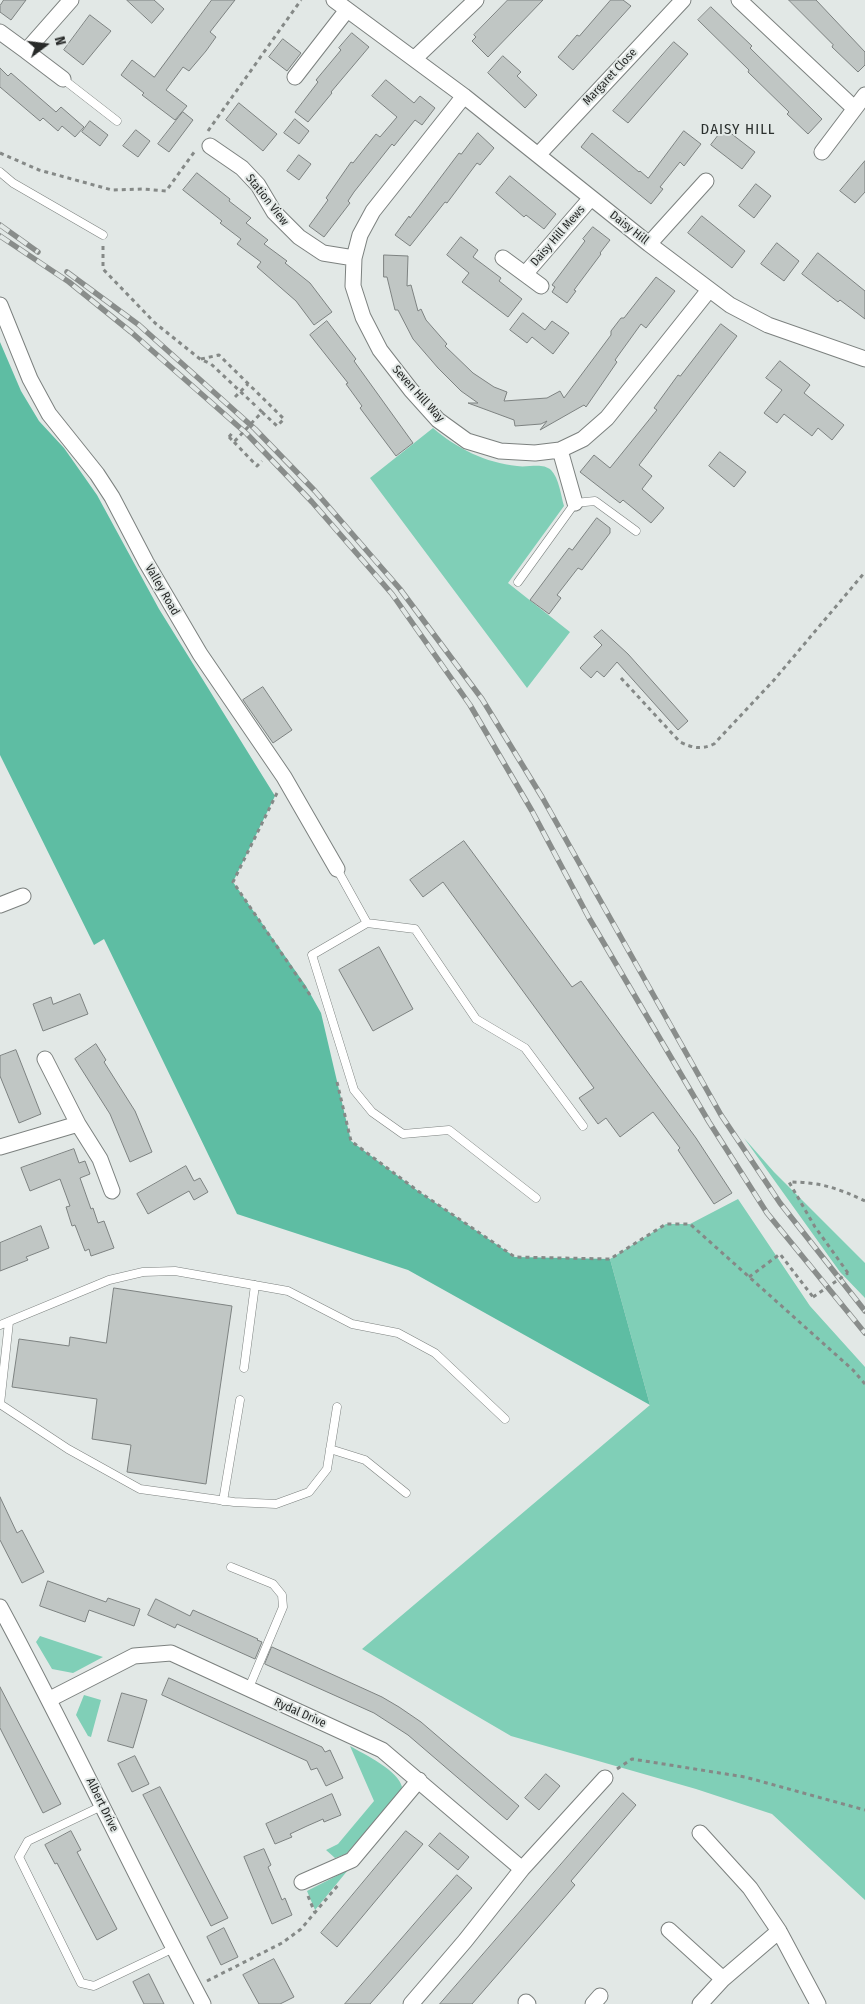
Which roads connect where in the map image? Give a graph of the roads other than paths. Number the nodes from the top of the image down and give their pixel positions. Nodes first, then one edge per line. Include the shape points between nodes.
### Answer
1 (71, 0) edge
2 (334, 0) edge
3 (476, 0) edge
4 (682, 0) edge
5 (739, 0) edge
6 (347, 10) junction
7 (0, 32) edge
8 (26, 51) junction
9 (414, 59) junction
10 (295, 77) dead end
11 (63, 79) joint
12 (464, 96) junction
13 (865, 96) edge
14 (854, 108) junction
15 (117, 121) dead end
16 (205, 142) road end
17 (822, 152) dead end
18 (538, 155) junction
19 (0, 172) edge
20 (706, 181) dead end
21 (591, 198) junction
22 (103, 235) road end
23 (650, 244) junction
24 (354, 258) junction
25 (503, 258) dead end
26 (525, 274) junction
27 (541, 286) dead end
28 (709, 290) junction
29 (0, 305) edge
30 (865, 359) edge
31 (560, 450) junction
32 (575, 503) junction
33 (636, 531) dead end
34 (518, 582) dead end
35 (337, 869) joint
36 (23, 896) dead end
37 (0, 905) edge
38 (367, 924) junction
39 (46, 1059) dead end
40 (78, 1124) junction
41 (583, 1126) dead end
42 (0, 1147) edge
43 (112, 1191) dead end
44 (536, 1198) dead end
45 (255, 1285) junction
46 (9, 1322) junction
47 (0, 1325) edge
48 (244, 1368) dead end
49 (240, 1400) dead end
50 (0, 1404) edge
51 (337, 1407) dead end
52 (506, 1420) dead end
53 (330, 1449) junction
54 (406, 1493) dead end
55 (223, 1501) junction
56 (231, 1567) dead end
57 (0, 1607) edge
58 (248, 1690) junction
59 (50, 1699) junction
60 (605, 1778) road end
61 (419, 1780) junction
62 (102, 1806) junction
63 (700, 1833) dead end
64 (522, 1868) junction
65 (302, 1882) dead end
66 (669, 1930) dead end
67 (779, 1931) junction
68 (174, 1948) junction
69 (723, 1979) junction
70 (204, 2004) edge
71 (411, 2004) edge
72 (700, 2004) edge
73 (818, 2004) edge

1 - 8 street
2 - 6 street, Daisy Hill
3 - 9 street
4 - 18 street, Margaret Close
5 - 14 street
6 - 9 street, Daisy Hill
6 - 10 street
7 - 8 street
8 - 11 street
9 - 12 street, Daisy Hill
11 - 15 lane
12 - 18 street, Daisy Hill
12 - 24 street, Seven Hill Way via 373,210 360,235
13 - 14 street
14 - 17 street
16 - 24 street, Station View via 242,168 258,185 274,212 299,237 323,253
18 - 21 street, Daisy Hill
19 - 22 lane via 13,183
20 - 23 street
21 - 23 street, Daisy Hill
21 - 26 street, Daisy Hill Mews
23 - 28 street, Daisy Hill
24 - 31 street, Seven Hill Way via 353,286 363,317 380,350 438,420 468,442 500,451 535,453
25 - 26 street, Daisy Hill Mews
26 - 27 street, Daisy Hill Mews
28 - 30 street, Daisy Hill via 768,325
28 - 31 street, Seven Hill Way via 607,418 583,439
29 - 35 street, Valley Road via 30,379 49,414 97,474 200,654 284,777
31 - 32 street
32 - 33 lane via 596,501
32 - 34 lane
35 - 38 lane
36 - 37 street
38 - 41 lane via 415,929 476,1018 525,1048
38 - 44 lane via 312,954 354,1090 372,1112 402,1134 449,1130
39 - 40 street
40 - 42 street
40 - 43 street via 100,1159
45 - 46 lane via 175,1271 143,1272 109,1280
45 - 48 lane
45 - 52 lane via 288,1291 352,1324 398,1333 435,1353
46 - 47 lane
46 - 50 lane
49 - 55 lane
50 - 55 lane via 68,1449 140,1490
51 - 53 lane
53 - 54 lane via 365,1460
53 - 55 lane via 327,1469 309,1492 276,1504
56 - 58 lane via 273,1584 282,1595 284,1607
57 - 59 street, Albert Drive
58 - 59 street, Rydal Drive via 171,1653 134,1656
58 - 61 street, Rydal Drive via 382,1750
59 - 62 street, Albert Drive
60 - 64 street
61 - 64 street, Rydal Drive
61 - 65 street via 352,1860
62 - 68 street, Albert Drive
62 - 68 lane via 28,1841 19,1857 81,1983 94,1986
63 - 67 street via 750,1888
64 - 71 street
66 - 69 street
67 - 69 street
67 - 73 street
68 - 70 street, Albert Drive
69 - 72 street

